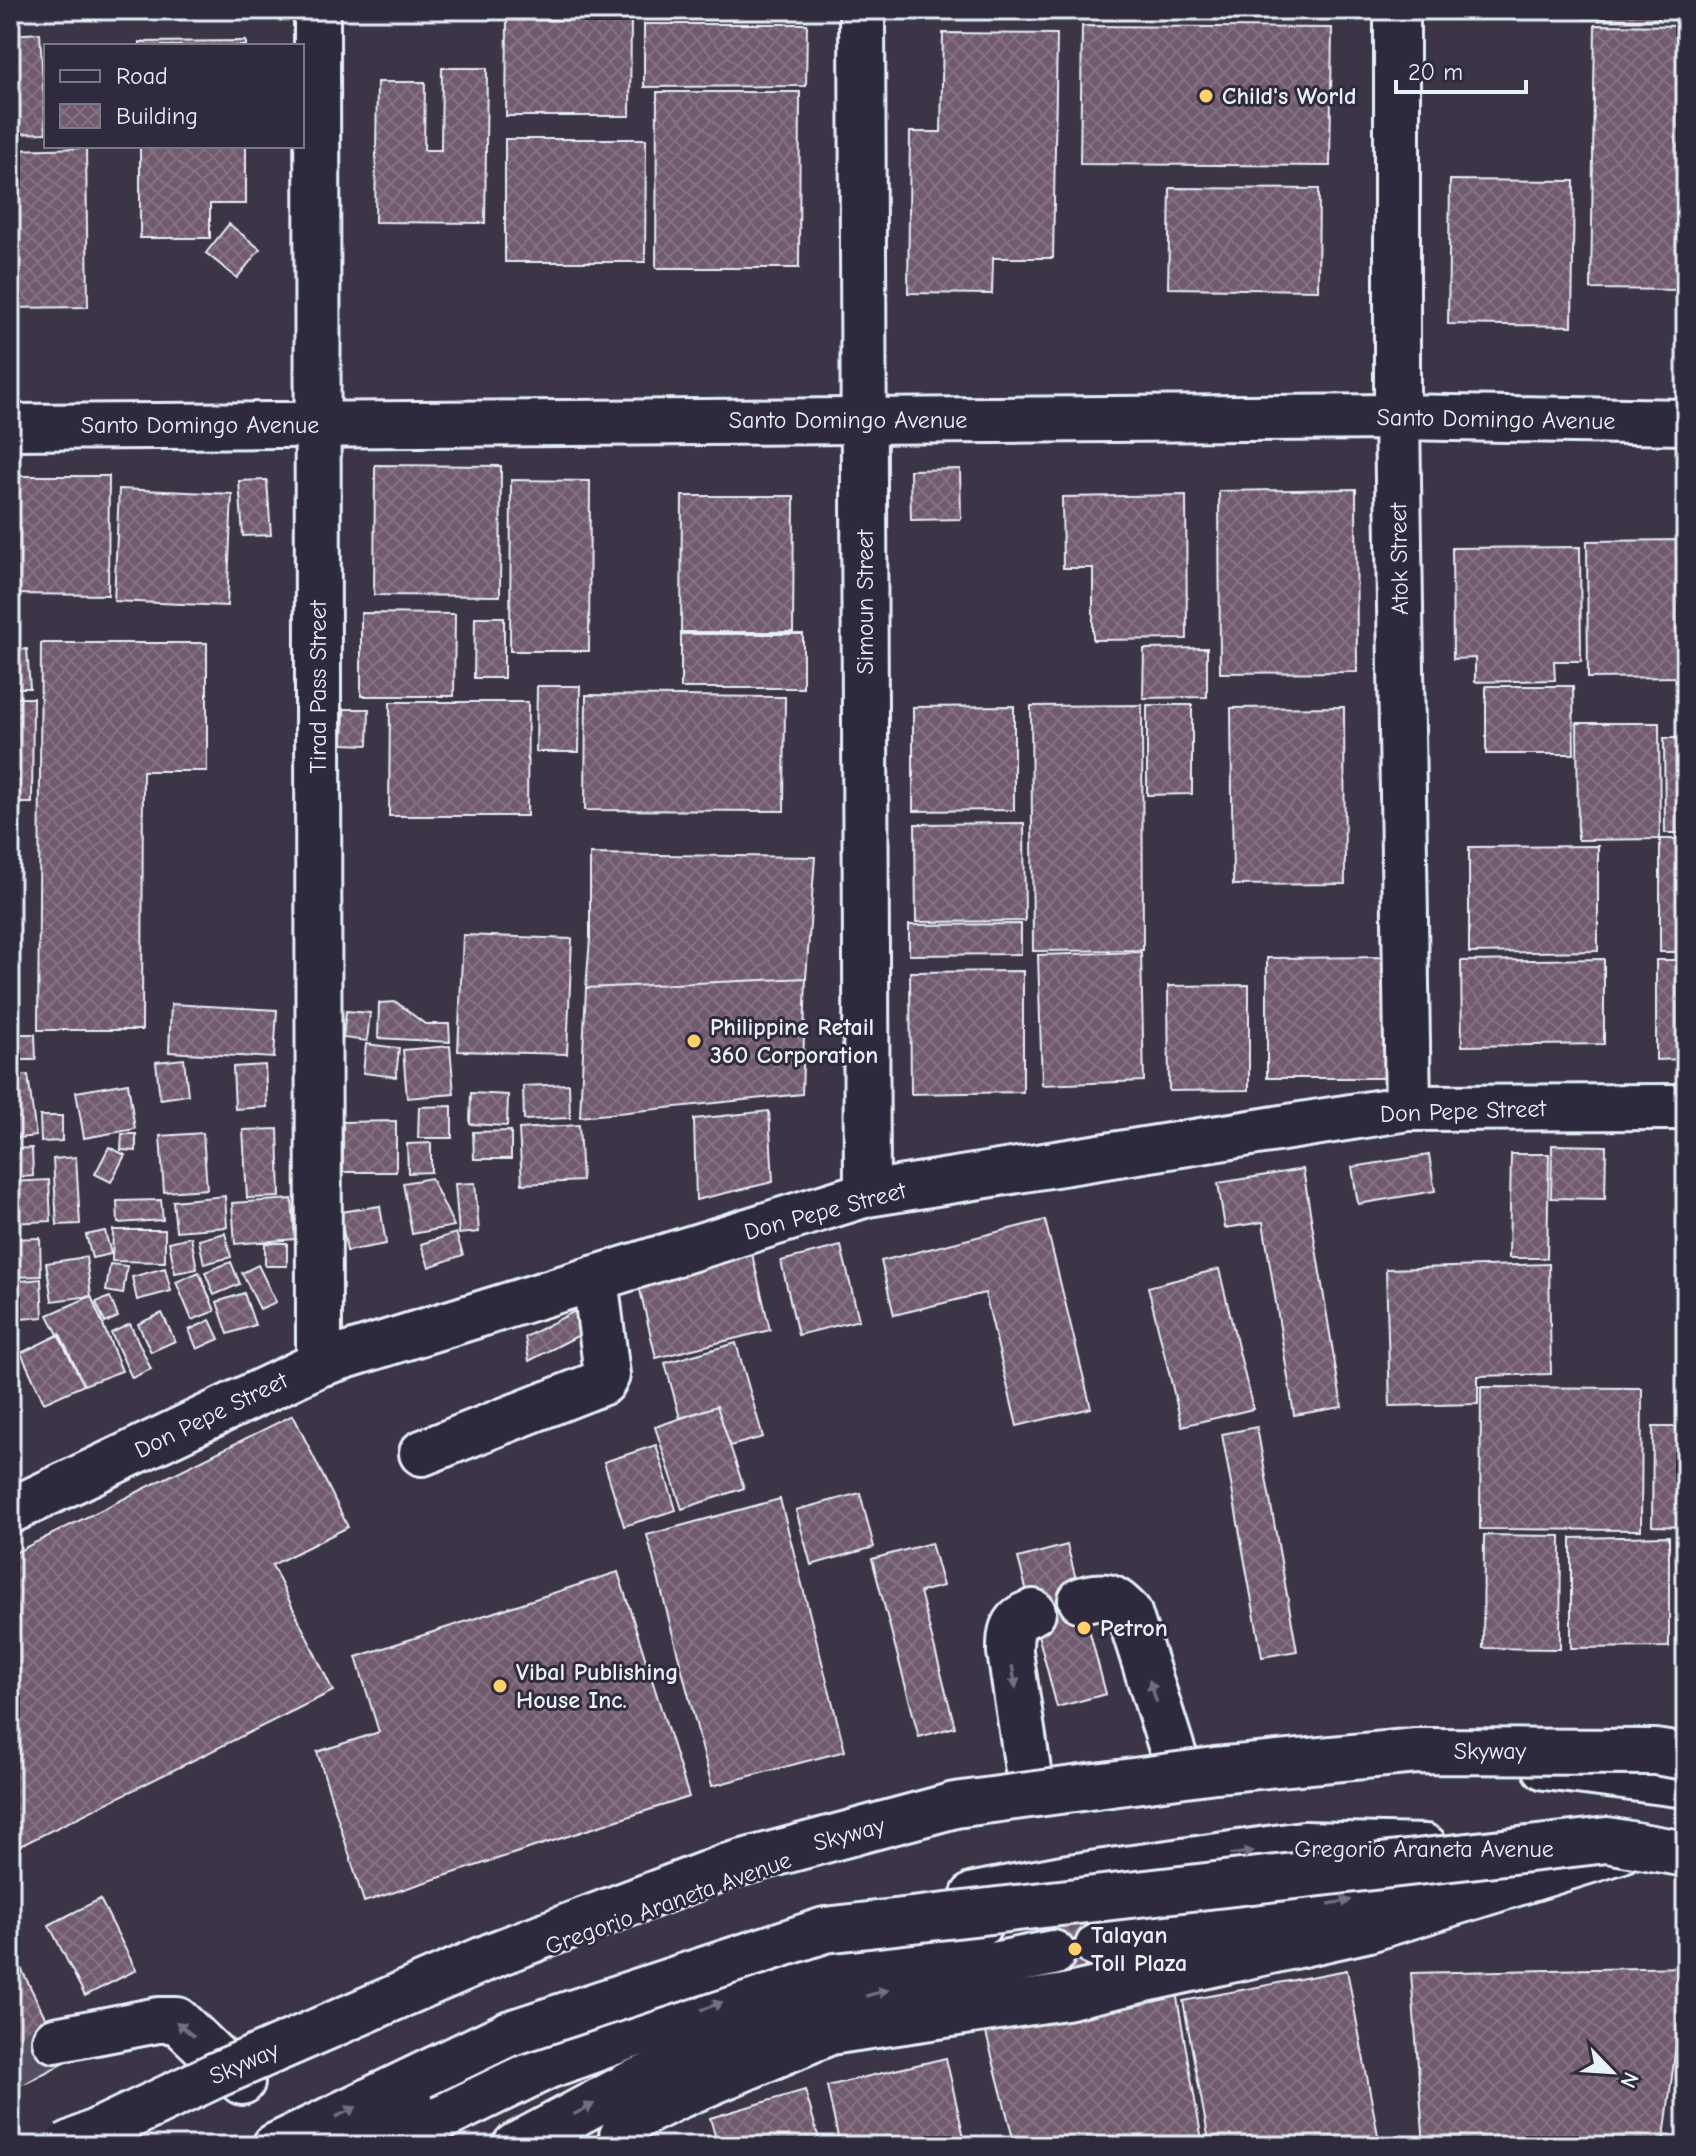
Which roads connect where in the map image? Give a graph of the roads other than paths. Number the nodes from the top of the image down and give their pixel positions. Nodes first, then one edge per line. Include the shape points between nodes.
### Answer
1 (317, 10) edge
2 (862, 10) edge
3 (1397, 10) edge
4 (1397, 417) junction
5 (864, 420) junction
6 (1686, 422) edge
7 (318, 424) junction
8 (10, 427) edge
9 (1686, 1107) edge
10 (1408, 1108) junction
11 (867, 1194) junction
12 (595, 1278) junction
13 (319, 1364) junction
14 (422, 1453) dead end
15 (10, 1511) edge
16 (1081, 1600) dead end
17 (1033, 1612) dead end
18 (1686, 1739) edge
19 (1336, 1744) junction
20 (1686, 1757) edge
21 (1177, 1765) junction
22 (1686, 1785) edge
23 (1031, 1789) junction
24 (1620, 1851) junction
25 (1686, 1854) edge
26 (1686, 1864) edge
27 (1051, 1906) junction
28 (1098, 1946) dead end
29 (1053, 1953) dead end
30 (55, 2040) tunnel mouth
31 (242, 2082) junction
32 (66, 2146) edge
33 (112, 2146) edge
34 (275, 2146) edge
35 (351, 2146) edge
36 (383, 2146) edge
37 (515, 2146) edge
38 (623, 2146) edge

1 - 7 main road, Tirad Pass Street
2 - 5 main road, Simoun Street
3 - 4 main road, Atok Street
4 - 5 main road, Santo Domingo Avenue
4 - 6 main road, Santo Domingo Avenue
4 - 10 main road, Atok Street
5 - 7 main road, Santo Domingo Avenue
5 - 11 main road, Simoun Street
7 - 8 main road, Santo Domingo Avenue
7 - 13 main road, Tirad Pass Street
9 - 10 main road, Don Pepe Street
10 - 11 main road, Don Pepe Street
11 - 12 main road, Don Pepe Street
12 - 13 main road, Don Pepe Street
12 - 14 main road via 607,1375 603,1382
13 - 15 main road, Don Pepe Street
21 -> 16 main road via 1129,1613 1103,1594
17 -> 23 main road via 1020,1616 1010,1631
18 - 19 main road, Gregorio Araneta Avenue via 1605,1732
19 - 21 main road, Gregorio Araneta Avenue
19 - 22 main road
20 - 32 main road, Skyway, bridge via 1655,1752 1417,1751 1215,1770 955,1805 725,1867 498,1953
21 - 23 main road, Gregorio Araneta Avenue
23 - 31 main road, Gregorio Araneta Avenue via 855,1837 657,1903 464,1979
24 - 26 main road, Gregorio Araneta Avenue
28 -> 24 main road
35 -> 24 main road, Gregorio Araneta Avenue via 528,2056 703,1977 886,1912 1062,1878 1303,1844
24 - 38 main road via 1369,1929 1065,1997 830,2032 632,2119 622,2136
25 - 27 main road, bridge via 1607,1840
34 -> 27 main road, bridge via 508,2034 825,1930
36 -> 27 main road, bridge via 548,2066 802,1974
37 -> 29 main road via 633,2083 809,2010
31 -> 30 main road via 177,2020
31 - 33 main road, Gregorio Araneta Avenue

